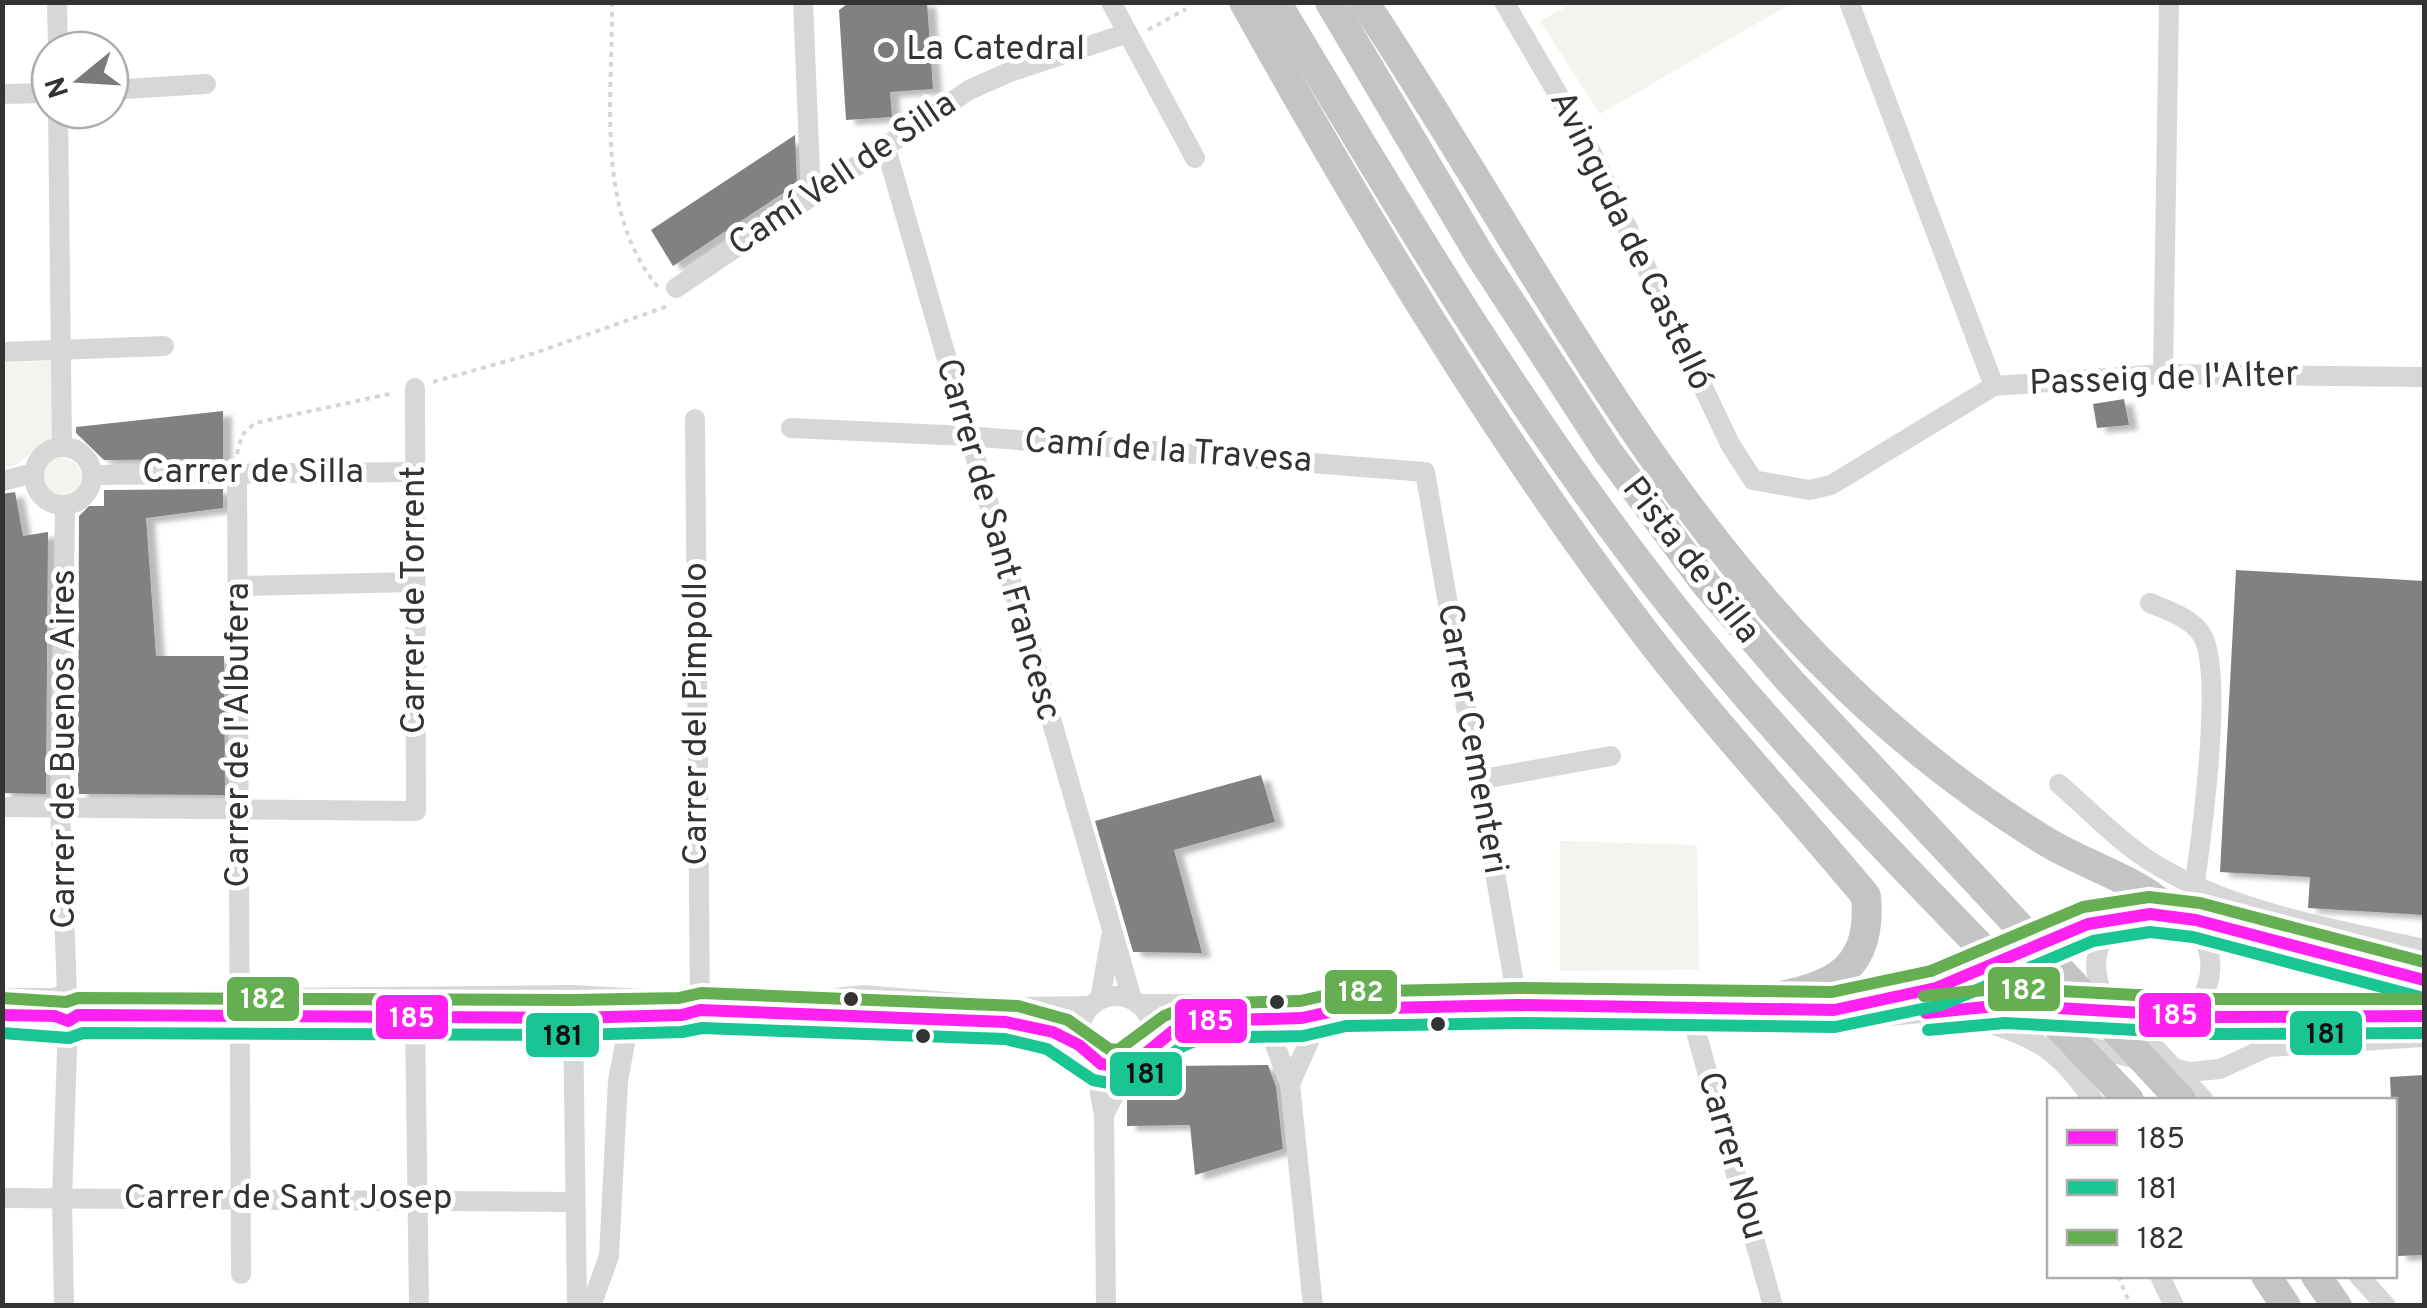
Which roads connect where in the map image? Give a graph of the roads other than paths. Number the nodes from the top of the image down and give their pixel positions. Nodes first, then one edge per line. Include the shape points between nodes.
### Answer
1 (57, 2) edge
2 (802, 2) edge
3 (1111, 2) edge
4 (1244, 2) edge
5 (1276, 2) edge
6 (1330, 2) edge
7 (1364, 2) edge
8 (1849, 2) edge
9 (2168, 2) edge
10 (1507, 6) edge
11 (58, 30) edge
12 (1128, 33) junction
13 (206, 84) dead end
14 (130, 89) edge
15 (30, 93) edge
16 (2, 94) edge
17 (58, 130) edge
18 (884, 145) junction
19 (1195, 158) dead end
20 (811, 196) junction
21 (672, 297) road end
22 (164, 346) dead end
23 (60, 349) junction
24 (2, 352) edge
25 (2163, 374) junction
26 (2424, 377) edge
27 (1994, 386) junction
28 (415, 388) road end
29 (695, 419) dead end
30 (791, 428) dead end
31 (966, 436) junction
32 (62, 447) junction
33 (414, 472) junction
34 (1425, 472) joint
35 (34, 474) junction
36 (92, 474) junction
37 (236, 474) junction
38 (1753, 480) joint
39 (2, 481) edge
40 (65, 504) junction
41 (413, 582) junction
42 (238, 586) junction
43 (2150, 603) dead end
44 (1611, 756) dead end
45 (1478, 780) junction
46 (2059, 784) dead end
47 (2, 807) edge
48 (60, 808) junction
49 (240, 810) junction
50 (2195, 883) junction
51 (2187, 919) junction
52 (2112, 920) junction
53 (1111, 935) junction
54 (2424, 949) edge
55 (2424, 980) edge
56 (446, 996) junction
57 (527, 996) junction
58 (2, 998) edge
59 (1135, 1002) junction
60 (1095, 1003) junction
61 (240, 1006) junction
62 (691, 1006) junction
63 (1518, 1006) junction
64 (2005, 1006) junction
65 (67, 1007) junction
66 (630, 1007) junction
67 (1690, 1007) junction
68 (1725, 1008) junction
69 (1343, 1010) junction
70 (1834, 1010) junction
71 (1952, 1011) junction
72 (748, 1012) junction
73 (2120, 1013) junction
74 (2, 1015) edge
75 (2191, 1016) junction
76 (2424, 1016) edge
77 (416, 1018) junction
78 (573, 1018) junction
79 (1319, 1019) junction
80 (1266, 1021) junction
81 (2424, 1037) edge
82 (1147, 1050) junction
83 (1089, 1054) junction
84 (1130, 1065) junction
85 (1290, 1084) junction
86 (2179, 1086) edge
87 (2092, 1098) edge
88 (2127, 1098) edge
89 (1104, 1116) junction
90 (2, 1198) edge
91 (62, 1198) junction
92 (241, 1198) junction
93 (418, 1200) junction
94 (573, 1202) junction
95 (241, 1274) dead end
96 (2161, 1278) edge
97 (2267, 1278) edge
98 (2317, 1278) edge
99 (2361, 1278) edge
100 (64, 1306) edge
101 (419, 1306) edge
102 (577, 1306) edge
103 (591, 1306) edge
104 (1106, 1306) edge
105 (1313, 1306) edge
106 (1773, 1306) edge
107 (2174, 1306) edge
108 (2286, 1306) edge
109 (2337, 1306) edge
110 (2386, 1306) edge

1 - 11 street
2 - 20 street
3 - 12 street
4 - 68 highway via 1408,290 1544,492 1644,630 1866,896 1869,932 1856,963 1832,980
5 - 88 highway, Pista de Silla via 1439,274 1674,608 1890,849
6 - 86 highway, Pista de Silla via 1479,254 1608,452 1706,584 1922,822
7 - 51 highway via 1638,433 1732,564 1910,748 2048,842
8 - 27 street
9 - 25 street
10 - 38 street, Avinguda de Castelló via 1589,147
12 - 18 street, Camí Vell de Silla via 987,81
12 - 19 street
13 - 14 street
15 - 16 street
17 - 23 street
18 - 20 street, Camí Vell de Silla
18 - 31 street, Carrer de Sant Francesc
20 - 21 street, Camí Vell de Silla
22 - 23 street
23 - 24 street
23 - 32 street
25 - 26 street, Passeig de l'Alter
25 - 27 street, Passeig de l'Alter
27 - 38 street, Passeig de l'Alter via 1830,485 1809,490
28 - 33 street, Carrer de Torrent
29 - 62 street, Carrer del Pimpollo
30 - 31 street, Camí de la Travesa
31 - 34 street, Camí de la Travesa
31 - 53 street, Carrer de Sant Francesc
32 - 35 street via 46,452
32 - 36 street via 86,458
33 - 37 street, Carrer de Silla
33 - 41 street, Carrer de Torrent
34 - 45 street, Carrer Cementeri
35 - 39 street
35 - 40 street via 46,499
36 - 37 street, Carrer de Silla
36 - 40 street via 81,498
37 - 42 street, Carrer de l'Albufera
40 - 48 street, Carrer de Buenos Aires
41 - 42 street
41 - 49 street, Carrer de Torrent via 416,812
42 - 49 street, Carrer de l'Albufera
43 - 50 street via 2200,631 2212,658
44 - 45 street
45 - 63 street, Carrer Cementeri
46 - 50 street via 2146,858
47 - 48 street
48 - 49 street
48 - 65 street, Carrer de Buenos Aires
49 - 61 street, Carrer de l'Albufera
50 - 51 street
50 - 54 street via 2289,918
51 - 52 street via 2150,914
51 - 55 street
51 - 75 street via 2213,962
52 - 70 street via 1936,988
52 - 73 street via 2094,968 2101,991
53 - 59 street, Carrer de Sant Francesc
53 - 60 street, Carrer de Sant Francesc
56 - 57 street
56 - 61 street
56 - 77 street via 418,1010
57 - 66 street
57 - 78 street via 544,1006 564,1006
58 - 65 street
59 - 60 street via 1116,996
59 - 69 street
59 - 82 street via 1152,1031
60 - 72 street via 1007,1007 863,995
60 - 83 street via 1080,1026
61 - 65 street
61 - 77 street
61 - 92 street, Carrer de l'Albufera
62 - 66 street
62 - 72 street
63 - 67 street
63 - 69 street
64 - 71 street
64 - 73 street
64 - 86 street
65 - 74 street
65 - 91 street, Carrer de Buenos Aires
66 - 78 street
66 - 103 street via 618,1081 609,1256
67 - 68 street
67 - 106 street, Carrer Nou
68 - 70 street
69 - 79 street
70 - 71 street via 1879,1017
71 - 87 street via 2041,1041
72 - 83 street via 1006,1022 1035,1026
73 - 75 street
73 - 86 street
75 - 76 street
77 - 78 street
77 - 93 street
78 - 94 street
79 - 80 street
79 - 85 street
80 - 82 street via 1197,1022
80 - 85 street
81 - 86 street via 2268,1047
82 - 84 street
83 - 84 street via 1111,1067
83 - 89 street
84 - 89 street
85 - 105 street
89 - 104 street
90 - 91 street, Carrer de Sant Josep
91 - 92 street, Carrer de Sant Josep
91 - 100 street, Carrer de Buenos Aires
92 - 93 street, Carrer de Sant Josep
92 - 95 street, Carrer de l'Albufera
93 - 94 street, Carrer de Sant Josep
93 - 101 street
94 - 102 street
96 - 107 street
97 - 108 highway
98 - 109 highway
99 - 110 street

